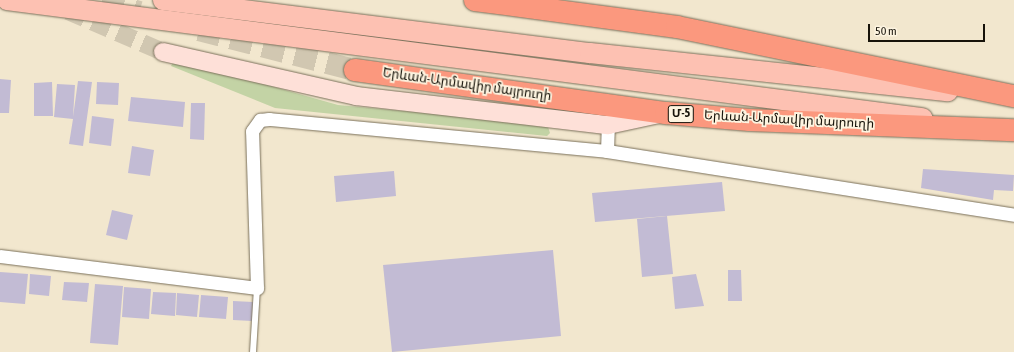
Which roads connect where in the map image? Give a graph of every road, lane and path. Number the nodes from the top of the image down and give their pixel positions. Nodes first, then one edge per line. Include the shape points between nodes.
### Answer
1 (7, 0) edge
2 (163, 0) edge
3 (475, 0) edge
4 (179, 1) edge
5 (163, 52) tunnel mouth
6 (355, 70) tunnel mouth
7 (1014, 97) edge
8 (666, 113) junction
9 (608, 126) junction
10 (1012, 129) edge
11 (607, 151) junction
12 (1014, 215) edge
13 (0, 256) edge
14 (257, 288) junction
15 (253, 352) edge

1 - 10 main road
2 - 4 main road
3 - 7 highway via 677,27
4 - 7 main road via 614,56
5 - 9 street via 356,96
6 - 8 highway, Երևան-Արմավիր մայրուղի / Մ-5
8 - 9 street
8 - 10 highway, Երևան-Արմավիր մայրուղի / Մ-5 via 750,120
9 - 11 street
11 - 12 street
11 - 14 street via 260,120 252,131
13 - 14 street
14 - 15 lane

